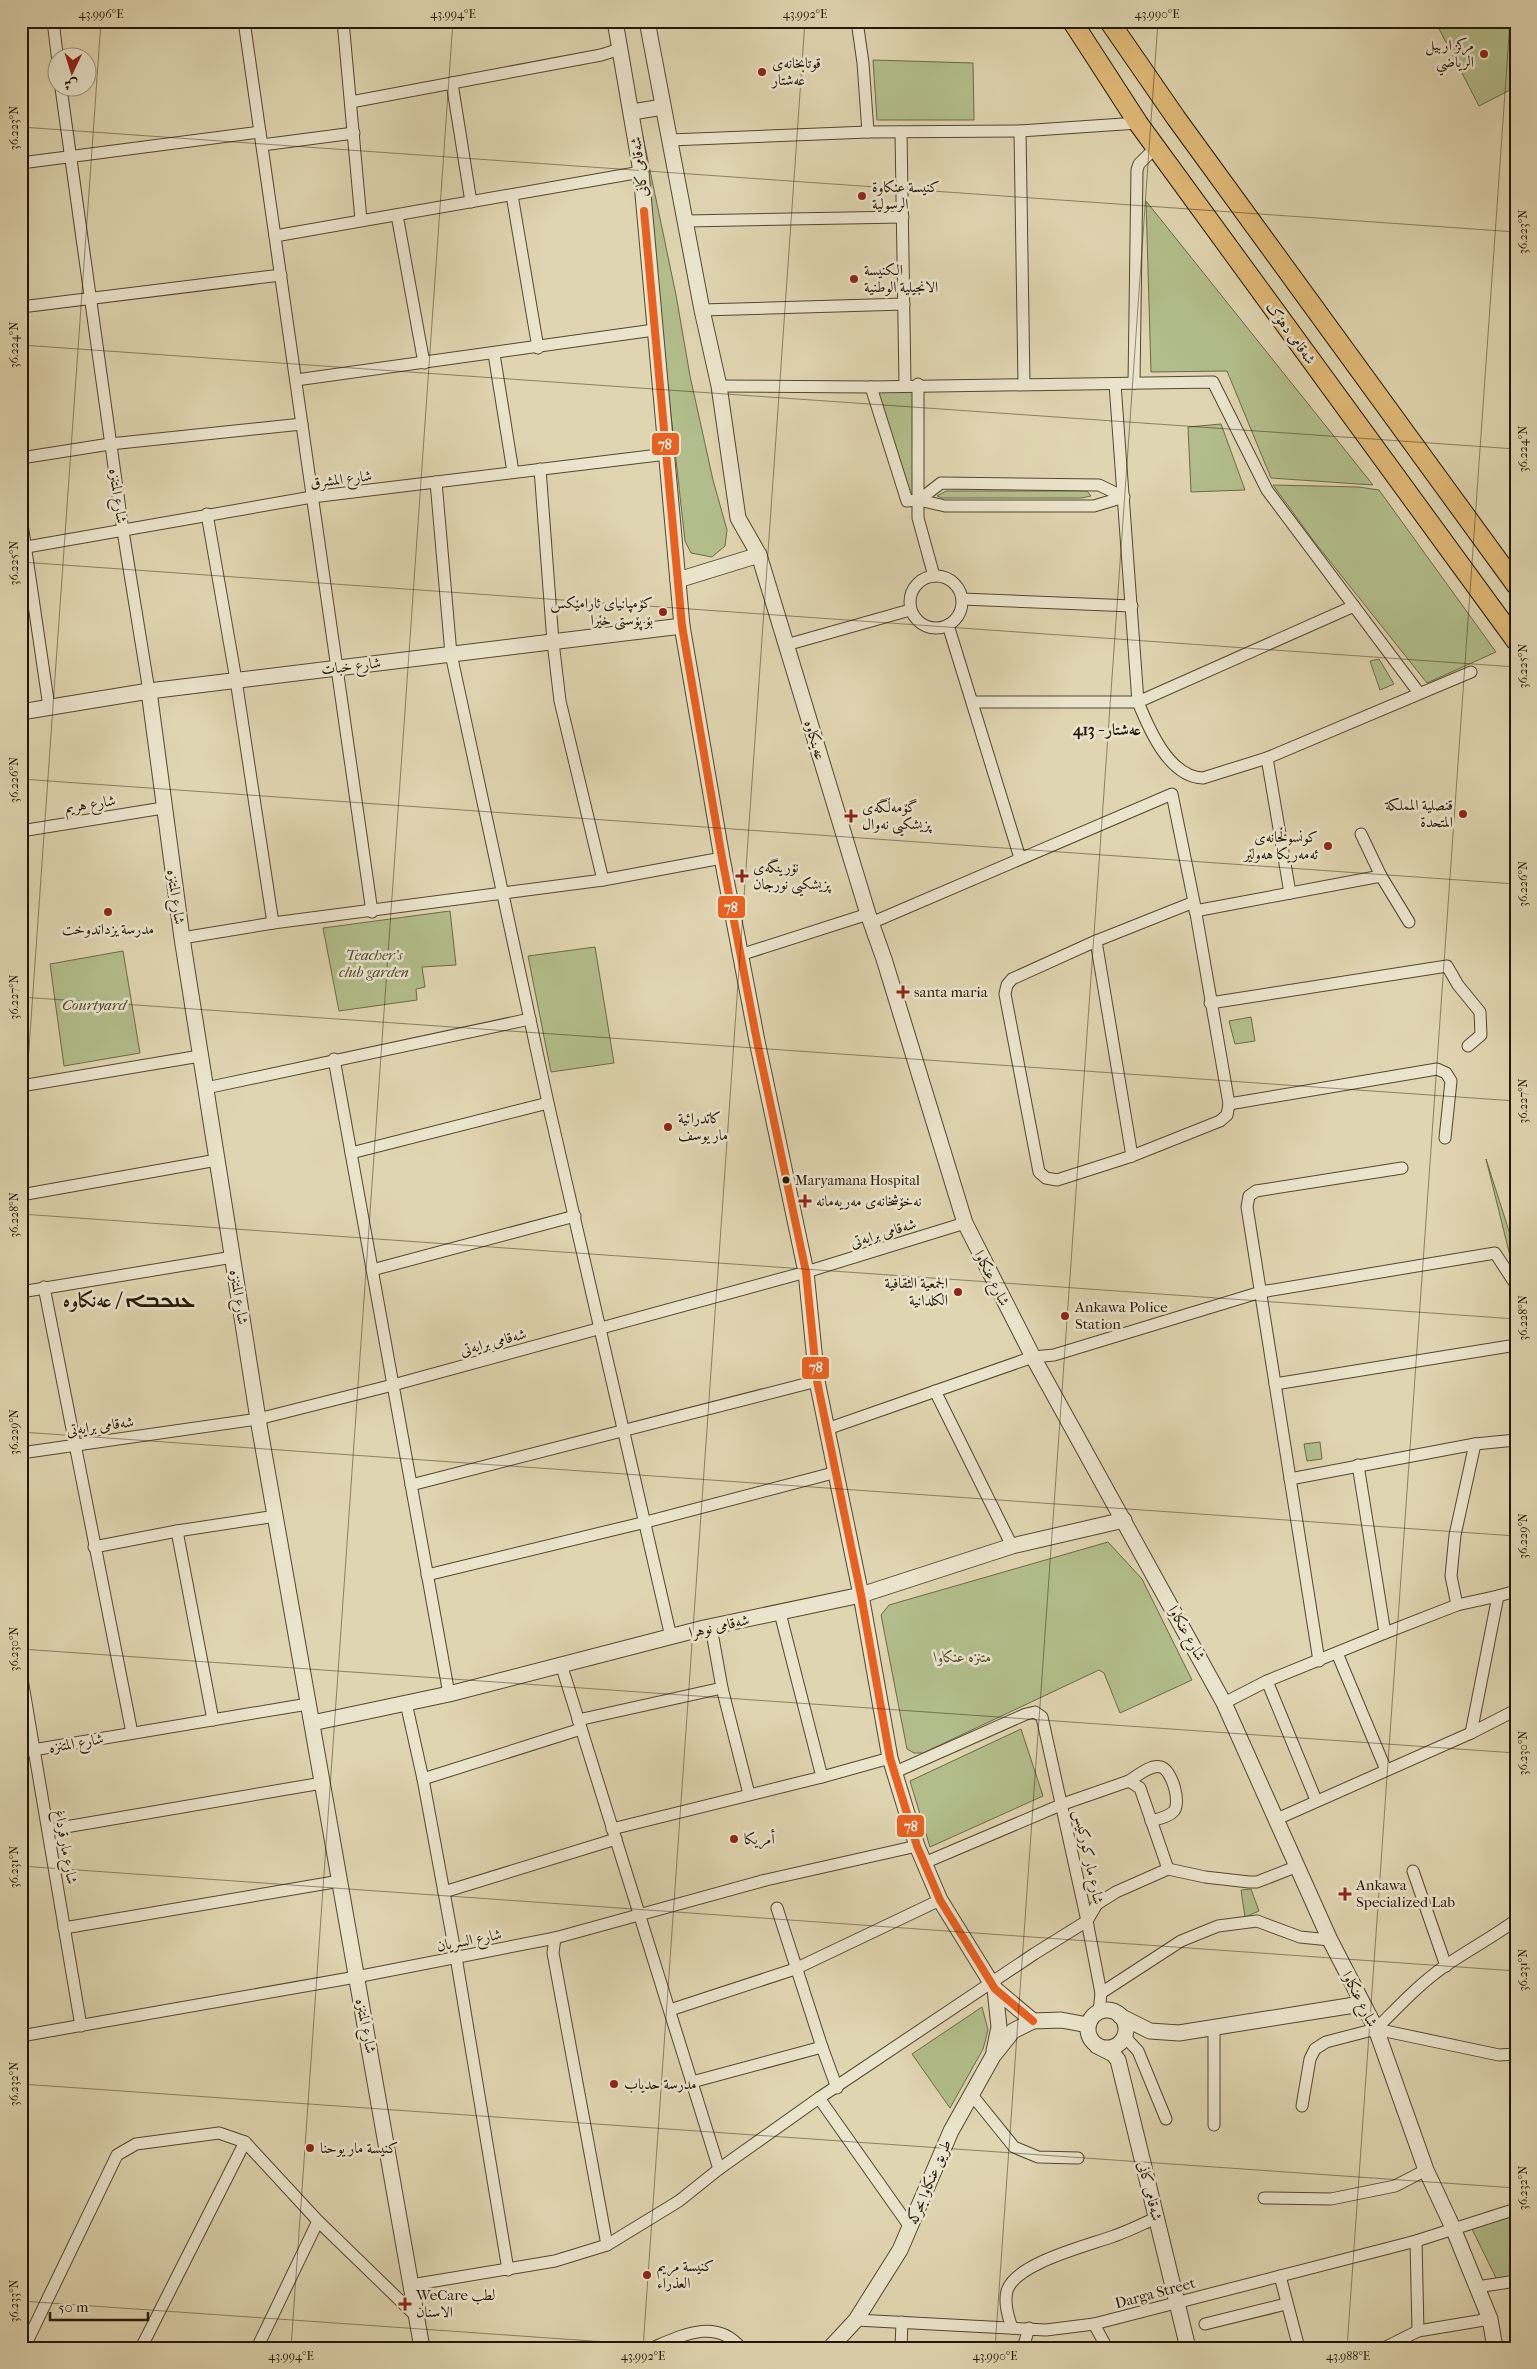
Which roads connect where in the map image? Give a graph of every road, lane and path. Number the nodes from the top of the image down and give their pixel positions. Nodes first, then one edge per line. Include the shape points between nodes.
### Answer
1 (52, 21) edge
2 (244, 21) edge
3 (343, 21) edge
4 (615, 21) edge
5 (648, 21) edge
6 (857, 21) edge
7 (1072, 21) edge
8 (1109, 21) edge
9 (56, 48) edge
10 (620, 49) junction
11 (452, 83) junction
12 (62, 98) edge
13 (351, 102) junction
14 (663, 107) junction
15 (632, 112) junction
16 (1138, 123) junction
17 (260, 132) junction
18 (868, 132) junction
19 (901, 132) junction
20 (1020, 132) junction
21 (354, 133) junction
22 (670, 140) junction
23 (262, 145) junction
24 (1156, 147) junction
25 (69, 157) junction
26 (21, 163) edge
27 (641, 172) junction
28 (1214, 172) junction
29 (1189, 190) junction
30 (512, 196) junction
31 (471, 202) junction
32 (396, 216) junction
33 (903, 217) junction
34 (361, 220) junction
35 (686, 221) junction
36 (275, 236) junction
37 (280, 275) junction
38 (89, 298) junction
39 (904, 304) junction
40 (21, 307) edge
41 (702, 310) junction
42 (654, 330) junction
43 (538, 348) junction
44 (494, 354) junction
45 (424, 362) junction
46 (296, 380) junction
47 (1134, 383) junction
48 (918, 384) junction
49 (1024, 384) junction
50 (1115, 384) junction
51 (905, 385) junction
52 (719, 386) junction
53 (871, 387) junction
54 (302, 424) junction
55 (110, 444) junction
56 (667, 454) junction
57 (21, 458) edge
58 (540, 469) junction
59 (513, 472) junction
60 (436, 482) junction
61 (312, 497) junction
62 (1124, 497) junction
63 (918, 500) junction
64 (207, 514) junction
65 (21, 517) edge
66 (123, 531) junction
67 (23, 548) edge
68 (759, 555) junction
69 (934, 576) junction
70 (678, 580) junction
71 (1516, 585) edge
72 (962, 599) junction
73 (1132, 606) junction
74 (1354, 606) junction
75 (910, 610) junction
76 (682, 626) junction
77 (948, 626) junction
78 (1516, 641) edge
79 (553, 642) junction
80 (786, 645) junction
81 (452, 654) junction
82 (337, 668) junction
83 (1471, 672) dead end
84 (236, 680) junction
85 (149, 691) junction
86 (1419, 693) junction
87 (973, 702) junction
88 (1138, 702) junction
89 (49, 707) junction
90 (21, 712) edge
91 (1267, 758) junction
92 (163, 808) junction
93 (21, 830) edge
94 (1361, 834) dead end
95 (722, 858) junction
96 (1020, 858) junction
97 (1381, 876) junction
98 (604, 880) junction
99 (1290, 893) junction
100 (503, 894) junction
101 (1194, 906) junction
102 (372, 912) junction
103 (870, 919) junction
104 (1409, 922) dead end
105 (272, 923) junction
106 (182, 938) junction
107 (1096, 941) junction
108 (740, 955) junction
109 (1210, 1003) junction
110 (530, 1019) junction
111 (1468, 1046) dead end
112 (200, 1056) junction
113 (334, 1059) junction
114 (21, 1086) edge
115 (206, 1088) junction
116 (548, 1103) junction
117 (1229, 1104) junction
118 (1445, 1138) dead end
119 (351, 1153) junction
120 (1132, 1156) junction
121 (217, 1160) junction
122 (1402, 1168) dead end
123 (21, 1194) edge
124 (575, 1216) junction
125 (965, 1223) junction
126 (232, 1257) junction
127 (372, 1270) junction
128 (806, 1272) junction
129 (1516, 1285) edge
130 (44, 1287) junction
131 (21, 1292) edge
132 (1260, 1292) junction
133 (601, 1328) junction
134 (1516, 1345) edge
135 (1033, 1357) junction
136 (816, 1382) junction
137 (1275, 1384) junction
138 (393, 1385) junction
139 (935, 1391) junction
140 (258, 1418) junction
141 (827, 1428) junction
142 (624, 1430) junction
143 (1516, 1440) edge
144 (1475, 1444) junction
145 (75, 1445) junction
146 (21, 1452) edge
147 (1358, 1465) junction
148 (837, 1472) junction
149 (1290, 1479) junction
150 (411, 1485) junction
151 (276, 1516) junction
152 (1124, 1520) junction
153 (646, 1522) junction
154 (176, 1531) junction
155 (1012, 1546) junction
156 (94, 1548) junction
157 (427, 1575) junction
158 (1516, 1591) edge
159 (861, 1594) junction
160 (1498, 1596) junction
161 (1457, 1605) junction
162 (780, 1613) junction
163 (711, 1627) junction
164 (1385, 1633) junction
165 (671, 1637) junction
166 (1337, 1653) junction
167 (1318, 1661) junction
168 (561, 1664) junction
169 (21, 1673) edge
170 (1268, 1681) junction
171 (722, 1688) junction
172 (449, 1694) junction
173 (406, 1703) junction
174 (1224, 1703) junction
175 (308, 1704) junction
176 (1516, 1710) edge
177 (213, 1720) junction
178 (312, 1723) junction
179 (580, 1724) junction
180 (132, 1733) junction
181 (1471, 1733) junction
182 (34, 1750) junction
183 (21, 1752) edge
184 (891, 1766) junction
185 (1386, 1770) junction
186 (822, 1777) junction
187 (423, 1779) junction
188 (1129, 1781) junction
189 (322, 1783) junction
190 (749, 1794) junction
191 (1316, 1800) junction
192 (1062, 1804) junction
193 (1277, 1819) junction
194 (1151, 1821) junction
195 (48, 1830) junction
196 (614, 1834) junction
197 (917, 1846) junction
198 (924, 1863) junction
199 (1298, 1866) junction
200 (1168, 1869) junction
201 (1413, 1871) dead end
202 (340, 1881) junction
203 (444, 1892) junction
204 (940, 1900) junction
205 (776, 1908) dead end
206 (640, 1916) junction
207 (1516, 1920) edge
208 (1087, 1921) junction
209 (64, 1928) junction
210 (555, 1938) junction
211 (1330, 1940) junction
212 (456, 1958) junction
213 (1446, 1966) junction
214 (796, 1970) junction
215 (356, 1977) junction
216 (994, 1986) junction
217 (1101, 1992) junction
218 (1362, 2004) junction
219 (670, 2010) junction
220 (1099, 2012) junction
221 (1120, 2016) junction
222 (1032, 2022) junction
223 (1088, 2025) junction
224 (81, 2026) junction
225 (1214, 2027) junction
226 (1376, 2029) junction
227 (21, 2036) edge
228 (1124, 2036) junction
229 (1097, 2046) junction
230 (822, 2047) junction
231 (1516, 2054) edge
232 (993, 2056) junction
233 (692, 2082) junction
234 (837, 2088) junction
235 (972, 2095) junction
236 (819, 2098) junction
237 (1302, 2106) dead end
238 (1166, 2119) dead end
239 (1214, 2125) dead end
240 (245, 2142) junction
241 (1078, 2158) dead end
242 (719, 2170) junction
243 (1426, 2170) junction
244 (1264, 2198) dead end
245 (1516, 2209) edge
246 (1156, 2218) junction
247 (318, 2220) junction
248 (910, 2227) junction
249 (1453, 2228) junction
250 (1416, 2241) junction
251 (607, 2245) junction
252 (508, 2270) junction
253 (1280, 2276) junction
254 (1516, 2281) edge
255 (411, 2285) junction
256 (1478, 2287) junction
257 (1177, 2302) junction
258 (1286, 2304) junction
259 (416, 2316) junction
260 (1490, 2319) junction
261 (856, 2320) junction
262 (902, 2322) junction
263 (1094, 2324) junction
264 (1205, 2324) dead end
265 (1012, 2328) junction
266 (1029, 2328) junction
267 (1418, 2330) junction
268 (831, 2347) edge
269 (24, 2348) edge
270 (141, 2348) edge
271 (257, 2348) edge
272 (422, 2348) edge
273 (652, 2348) edge
274 (741, 2348) edge
275 (901, 2348) edge
276 (1023, 2348) edge
277 (1107, 2348) edge
278 (1188, 2348) edge
279 (1299, 2348) edge
280 (1384, 2348) edge
281 (1495, 2348) edge

1 - 9 street
2 - 17 street
3 - 13 street
4 - 10 street, شەقامی کانی
5 - 14 street
6 - 18 street
7 - 16 highway, شەقامی دهۆک
8 - 28 highway
10 - 11 street
10 - 15 street, شەقامی کانی
11 - 13 street
11 - 31 street
12 - 25 street, شارع المتنزه
13 - 21 street
14 - 15 street
14 - 22 street
15 - 27 street, شەقامی کانی
16 - 20 street
16 - 24 highway, شەقامی دهۆک
17 - 23 street
17 - 25 street
18 - 19 street
18 - 22 street
19 - 20 street
19 - 33 street
20 - 49 street
21 - 23 street
21 - 34 street
22 - 35 street
23 - 36 street
24 - 29 highway, شەقامی دهۆک
24 - 47 street via 1137,170
25 - 26 street
25 - 38 street, شارع المتنزه
27 - 30 street
27 - 42 street, شەقامی کانی
28 - 29 highway
28 - 71 highway
29 - 78 highway, شەقامی دهۆک
30 - 31 street
30 - 43 street
31 - 32 street
32 - 34 street
32 - 45 street
33 - 35 street
33 - 39 street
34 - 36 street
35 - 41 street
36 - 37 street
37 - 38 street
37 - 46 street
38 - 40 street
38 - 55 street, شارع المتنزه
39 - 41 street
39 - 51 street
41 - 52 street
42 - 43 street
42 - 56 street, شەقامی کانی
43 - 44 street
44 - 45 street
44 - 59 street
45 - 46 street
46 - 54 street
47 - 50 street
47 - 74 street via 1213,382 1267,490
48 - 49 street
48 - 51 street
48 - 63 street
49 - 50 street
50 - 62 street
51 - 53 street
52 - 53 street
52 - 68 street via 738,518
53 - 63 street via 907,501
54 - 55 street
54 - 61 street
55 - 57 street
55 - 66 street, شارع المتنزه
56 - 58 street, شارع المشرق
56 - 70 street, شەقامی کانی
58 - 59 street, شارع المشرق
58 - 79 street
59 - 60 street, شارع المشرق
60 - 61 street, شارع المشرق
60 - 81 street
61 - 64 street, شارع المشرق
61 - 82 street
62 - 63 street via 1094,506 945,506
62 - 63 street via 1099,485 941,484
62 - 73 street
63 - 69 street via 918,518
64 - 66 street, شارع المشرق
64 - 84 street
65 - 67 street
66 - 67 street, شارع المشرق
66 - 85 street, شارع المتنزه
67 - 89 street
68 - 70 street
68 - 80 street, عەینکاوە
69 - 72 street via 949,580
69 - 75 street via 914,587
70 - 76 street, شەقامی کانی
72 - 73 street
72 - 77 street via 959,614
73 - 88 street
74 - 86 street
74 - 88 street
75 - 77 street via 925,627
75 - 80 street
76 - 79 street, شارع خبات
76 - 95 street, شەقامی کانی
77 - 87 street
79 - 81 street, شارع خبات
79 - 98 street via 560,701
80 - 103 street, عەینکاوە
81 - 82 street, شارع خبات
81 - 100 street
82 - 84 street, شارع خبات
82 - 102 street
83 - 86 street
84 - 85 street, شارع خبات
84 - 105 street
85 - 89 street, شارع خبات
85 - 92 street, شارع المتنزه
86 - 91 street
87 - 88 street
87 - 96 street
88 - 91 street via 1151,734 1182,773 1192,778 1214,776
89 - 90 street, شارع خبات
91 - 99 street
92 - 93 street, شارع هريم
92 - 106 street, شارع المتنزه
94 - 97 street
95 - 98 street
95 - 108 street, شەقامی کانی
96 - 101 street via 1172,794
96 - 103 street
97 - 99 street
97 - 104 street
98 - 100 street
99 - 101 street
100 - 102 street
100 - 110 street
101 - 107 street
101 - 109 street
102 - 105 street
103 - 108 street
103 - 125 street, شارع عنكاوا
105 - 106 street
106 - 112 street, شارع المتنزه
107 - 120 street
107 - 120 street via 1012,979 1006,994 1039,1172 1046,1178 1057,1180
108 - 128 street, شەقامی کانی
109 - 111 street via 1447,966 1480,1012 1481,1035
109 - 117 street
110 - 113 street
110 - 116 street
112 - 114 street
112 - 115 street, شارع المتنزه
113 - 115 street
113 - 119 street
115 - 121 street, شارع المتنزه
116 - 119 street
116 - 124 street
117 - 118 street via 1437,1069 1446,1073 1450,1081
117 - 120 street via 1227,1115 1220,1121
119 - 127 street
121 - 123 street
121 - 126 street, شارع المتنزه
122 - 132 street via 1256,1191 1249,1196 1247,1207
124 - 127 street
124 - 133 street
125 - 128 street, شەقامی برایەتی
125 - 135 street, شارع عنكاوا
126 - 130 street
126 - 140 street, شارع المتنزه
127 - 138 street
128 - 133 street, شەقامی برایەتی
128 - 136 street, شەقامی کانی
129 - 132 street via 1495,1253
130 - 131 street
130 - 145 street
132 - 135 street via 1054,1355
132 - 137 street
133 - 138 street, شەقامی برایەتی
133 - 142 street
134 - 137 street
135 - 139 street
135 - 152 street, شارع عنكاوا
136 - 141 street, شەقامی کانی
136 - 142 street
137 - 149 street
138 - 140 street, شەقامی برایەتی
138 - 150 street
139 - 141 street
139 - 155 street
140 - 145 street, شەقامی برایەتی
140 - 151 street, شارع المتنزه
141 - 148 street, شەقامی کانی
142 - 150 street
142 - 153 street
143 - 144 street
144 - 147 street
144 - 161 street via 1455,1535 1452,1576
145 - 146 street, شەقامی برایەتی
145 - 156 street
147 - 149 street
147 - 164 street
148 - 153 street
148 - 159 street, شەقامی کانی
149 - 167 street
150 - 157 street
151 - 154 street
151 - 175 street, شارع المتنزه
152 - 155 street, شەقامی نوهرا
152 - 174 street, شارع عنكاوا
153 - 157 street
153 - 165 street
154 - 156 street
154 - 177 street
155 - 159 street, شەقامی نوهرا
156 - 180 street
157 - 172 street
158 - 160 street
159 - 162 street, شەقامی نوهرا
159 - 184 street, شەقامی کانی
160 - 161 street
160 - 181 street
161 - 164 street
162 - 163 street, شەقامی نوهرا
162 - 186 street
163 - 165 street, شەقامی نوهرا
163 - 171 street
164 - 166 street
165 - 168 street, شەقامی نوهرا
166 - 167 street
166 - 185 street
167 - 170 street
168 - 172 street, شەقامی نوهرا
168 - 179 street
169 - 182 street, شارع مار قرداغ
170 - 174 street
170 - 191 street
171 - 179 street
171 - 190 street
172 - 173 street, شەقامی نوهرا
173 - 178 street, شەقامی نوهرا
173 - 187 street
174 - 193 street, شارع عنكاوا
175 - 177 street, شارع المتنزه
175 - 178 street, شارع المتنزه
176 - 181 street
177 - 180 street, شارع المتنزه
178 - 189 street, شارع المتنزه
179 - 187 street
179 - 196 street
180 - 182 street, شارع المتنزه
181 - 185 street
182 - 183 street, شارع المتنزه
182 - 195 street, شارع مار قرداغ
184 - 186 street
184 - 192 street, شارع مار كوركيس via 1035,1712 1042,1717
184 - 197 street, شەقامی کانی
185 - 191 street
186 - 190 street
187 - 203 street
188 - 192 street
188 - 194 street via 1140,1788
188 - 194 street via 1153,1766 1161,1767 1170,1776 1177,1808 1172,1814
189 - 195 street
189 - 202 street, شارع المتنزه
190 - 196 street
191 - 193 street
192 - 198 street
192 - 208 street, شارع مار كوركيس
193 - 199 street, شارع عنكاوا
194 - 200 street
195 - 209 street, شارع مار قرداغ
196 - 203 street
196 - 206 street
197 - 198 street, شەقامی کانی
197 - 206 street, شارع السريان via 766,1880
198 - 204 street, شەقامی کانی
199 - 200 street via 1257,1882 1205,1877
199 - 211 street, شارع عنكاوا
200 - 208 street via 1116,1892 1098,1904
201 - 213 street
202 - 209 street
202 - 215 street, شارع المتنزه
203 - 212 street
204 - 214 street
204 - 216 street, شەقامی کانی
205 - 214 street
206 - 210 street, شارع السريان
206 - 219 street
207 - 213 street
208 - 216 street
208 - 217 street, شارع مار كوركيس
209 - 224 street, شارع مار قرداغ
210 - 212 street, شارع السريان
210 - 251 street via 553,1953
211 - 217 street via 1300,1937 1257,1921 1218,1926 1181,1941
211 - 218 street, شارع عنكاوا
212 - 215 street, شارع السريان
212 - 252 street
213 - 226 street via 1411,1993
214 - 219 street
214 - 230 street
215 - 224 street, شارع السريان
215 - 255 street, شارع المتنزه
216 - 222 street, شەقامی کانی
216 - 232 street via 999,2027
216 - 234 street
217 - 220 street, شارع مار كوركيس
218 - 225 street
218 - 226 street, شارع عنكاوا
219 - 233 street
220 - 221 street via 1110,2010
220 - 223 street
221 - 225 street via 1150,2031 1164,2033
221 - 228 street via 1125,2026
222 - 223 street via 1061,2020
222 - 232 street, طريق عنكاوا بحركه via 1013,2031
223 - 229 street via 1089,2037
224 - 227 street, شارع السريان
225 - 239 street
226 - 231 street via 1499,2055
226 - 237 street via 1326,2042 1315,2049 1310,2059
226 - 243 street, شارع عنكاوا
228 - 229 street via 1114,2046
228 - 238 street via 1138,2051
229 - 246 street, شەقامی کانی via 1118,2060
230 - 233 street
230 - 234 street
232 - 235 street, طريق عنكاوا بحركه
233 - 242 street
234 - 236 street
235 - 241 street via 1014,2147 1038,2157
235 - 248 street, طريق عنكاوا بحركه via 952,2131
236 - 242 street
236 - 248 street
240 - 247 street
240 - 269 street via 219,2133 136,2144 117,2155
240 - 270 street
242 - 251 street via 679,2201
243 - 244 street via 1395,2186 1331,2200
243 - 249 street, شارع عنكاوا
245 - 249 street, Darga Street
246 - 257 street, شەقامی کانی
246 - 265 street via 1048,2258 1016,2279 1008,2289 1006,2311
247 - 259 street
247 - 271 street
248 - 261 street, طريق عنكاوا بحركه via 900,2250
249 - 250 street, Darga Street
249 - 256 street, شارع عنكاوا
250 - 253 street, Darga Street
250 - 267 street
251 - 252 street via 555,2261
252 - 255 street
253 - 257 street, Darga Street
253 - 258 street
254 - 256 street
255 - 259 street, شارع المتنزه
256 - 260 street, شارع عنكاوا
257 - 263 street, Darga Street
257 - 278 street, شەقامی کانی
258 - 264 street
258 - 279 street
259 - 272 street, شارع المتنزه
260 - 267 street
260 - 281 street, شارع عنكاوا
261 - 262 street, Darga Street
261 - 268 street, طريق عنكاوا بحركه
262 - 265 street, Darga Street
262 - 275 street
263 - 266 street, Darga Street via 1046,2330
263 - 277 street
265 - 266 street, Darga Street
266 - 276 street
267 - 280 street
273 - 274 street via 694,2331 709,2330 723,2334

